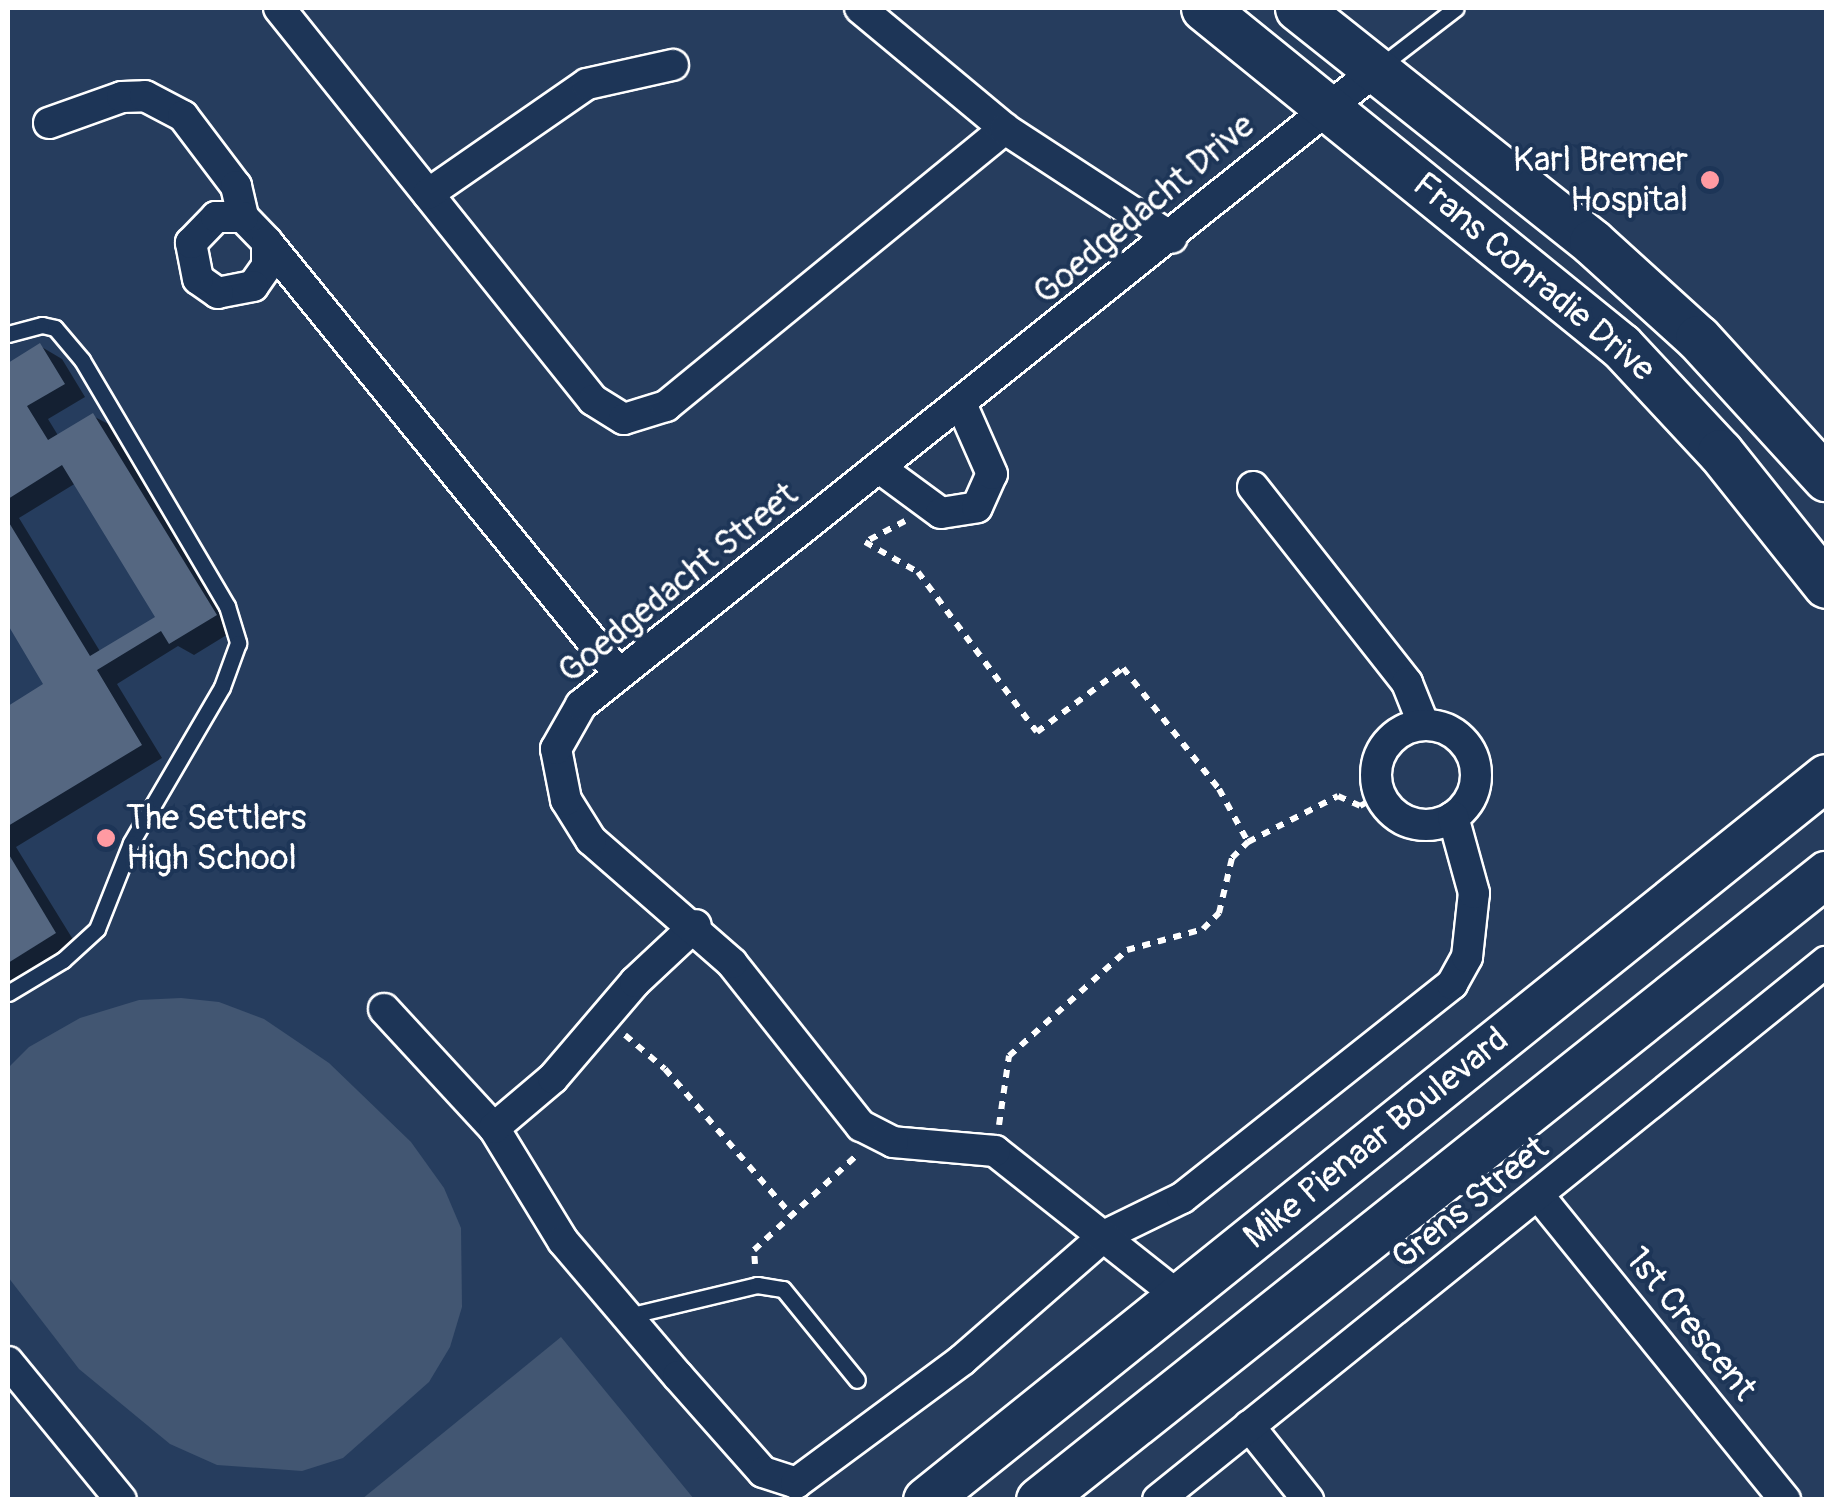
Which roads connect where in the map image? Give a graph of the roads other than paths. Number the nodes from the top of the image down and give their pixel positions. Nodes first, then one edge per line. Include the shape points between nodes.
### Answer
1 (278, 8) edge
2 (860, 8) edge
3 (1204, 8) edge
4 (1298, 8) edge
5 (1456, 8) edge
6 (673, 65) dead end
7 (1375, 71) junction
8 (1327, 106) junction
9 (49, 124) dead end
10 (1005, 130) junction
11 (428, 194) junction
12 (243, 217) junction
13 (1172, 238) junction
14 (267, 242) junction
15 (262, 278) junction
16 (313, 294) junction
17 (8, 334) edge
18 (962, 406) junction
19 (881, 470) junction
20 (1826, 478) edge
21 (1252, 487) dead end
22 (1826, 584) edge
23 (619, 674) junction
24 (1423, 723) junction
25 (1826, 776) edge
26 (1453, 817) junction
27 (1826, 874) edge
28 (696, 925) junction
29 (1826, 962) edge
30 (8, 993) edge
31 (384, 1009) dead end
32 (494, 1128) junction
33 (1539, 1196) junction
34 (1104, 1236) junction
35 (1178, 1296) junction
36 (628, 1316) junction
37 (8, 1362) edge
38 (857, 1380) dead end
39 (1249, 1426) junction
40 (120, 1500) edge
41 (926, 1500) edge
42 (1039, 1500) edge
43 (1158, 1500) edge
44 (1308, 1500) edge
45 (1785, 1500) edge

1 - 11 street
2 - 10 street
3 - 8 main road, Frans Conradie Drive
4 - 7 main road, Frans Conradie Drive
5 - 7 lane
6 - 11 street via 586,84
7 - 8 street, Goedgedacht Drive
7 - 20 main road, Frans Conradie Drive via 1592,242 1698,338
8 - 13 street, Goedgedacht Drive
8 - 22 main road, Frans Conradie Drive via 1621,346 1720,452
9 - 12 street via 122,97 168,105 225,168
10 - 11 street via 666,406 639,419 612,415 593,400
10 - 13 street
12 - 14 street
12 - 15 street via 205,224 191,244 192,268 207,288 231,295
13 - 18 street, Goedgedacht Drive
14 - 15 street
14 - 16 street
15 - 16 street
16 - 23 street
17 - 30 lane via 42,325 73,348 227,606 238,644 222,687 131,843 97,929
18 - 19 street, Goedgedacht Drive
18 - 19 street via 990,463 990,490 966,513 932,508
19 - 23 street, Goedgedacht Street
21 - 24 street via 1407,683
23 - 28 street, Goedgedacht Street via 562,731 557,776 591,840
24 - 26 street via 1458,736 1474,762 1473,793
24 - 26 street via 1387,742 1376,771 1380,795 1408,822
25 - 35 main road, Mike Pienaar Boulevard
26 - 34 street via 1474,893 1467,957 1452,984 1182,1198
27 - 42 main road, Mike Pienaar Boulevard
28 - 32 street via 554,1078
28 - 34 street via 875,1138 995,1151
29 - 33 street, Grens Street
31 - 32 street
32 - 36 street via 546,1216
33 - 39 street, Grens Street
33 - 45 street, 1st Crescent
34 - 35 street
34 - 36 street via 962,1360 796,1483 763,1472
35 - 41 main road, Mike Pienaar Boulevard
36 - 38 lane via 757,1285 783,1289
37 - 40 street
39 - 43 street, Grens Street
39 - 44 street

